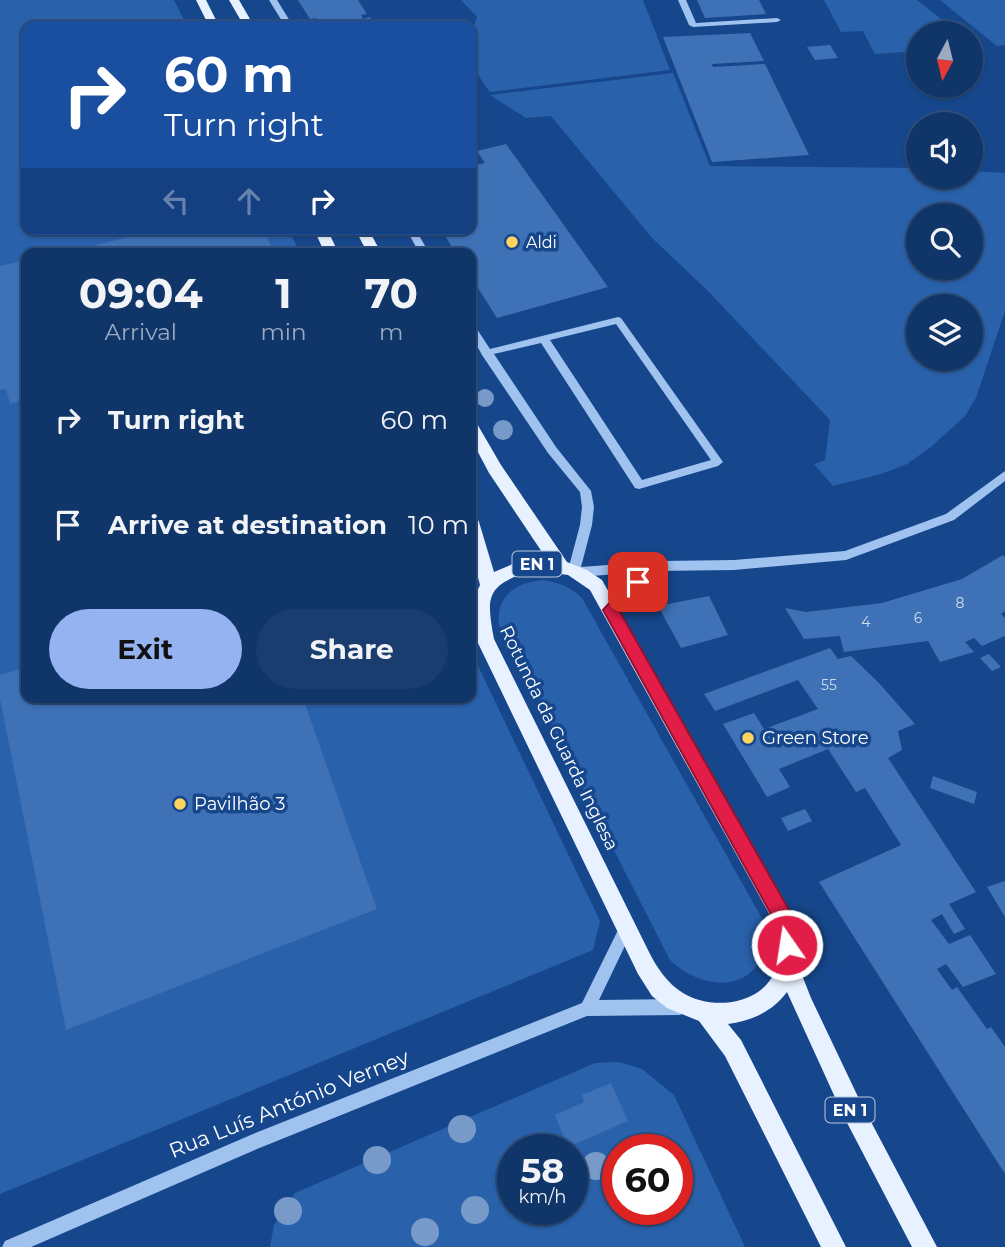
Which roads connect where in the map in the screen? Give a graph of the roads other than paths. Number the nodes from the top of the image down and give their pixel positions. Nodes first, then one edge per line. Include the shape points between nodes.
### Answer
1 (201, 0) edge
2 (234, 0) edge
3 (273, 0) edge
4 (682, 0) edge
5 (777, 20) dead end
6 (212, 21) edge
7 (246, 21) edge
8 (286, 21) edge
9 (476, 336) edge
10 (544, 339) junction
11 (486, 353) junction
12 (476, 435) edge
13 (1005, 475) edge
14 (476, 540) edge
15 (651, 568) junction
16 (571, 569) junction
17 (489, 586) junction
18 (611, 610) junction
19 (627, 927) junction
20 (788, 966) junction
21 (587, 1008) junction
22 (697, 1010) junction
23 (11, 1247) edge
24 (834, 1247) edge
25 (925, 1247) edge

1 - 6 main road
2 - 7 main road
3 - 8 lane
4 - 5 lane via 693,25
9 - 11 street
10 - 10 street via 639,485 718,462 618,320
10 - 11 street
11 - 16 street via 585,491 586,525
12 - 16 main road via 495,469
13 - 15 street via 950,517 846,555
14 - 17 main road
15 - 16 street
15 - 18 street
16 - 17 main road, EN 1 via 533,563 512,569
16 - 18 main road, EN 1 via 596,585
17 - 19 main road, Rotunda da Guarda Inglesa / EN 1 via 479,607 485,639
18 - 20 main road, EN 1 via 786,924
19 - 21 street
19 - 22 main road, Rotunda da Guarda Inglesa / EN 1 via 640,959 661,989
20 - 22 main road via 778,986 757,1005 729,1014
20 - 25 main road, EN 1 via 846,1102
21 - 22 street
21 - 23 street, Rua Luís António Verney via 253,1142
22 - 24 main road, EN 1 via 733,1048

